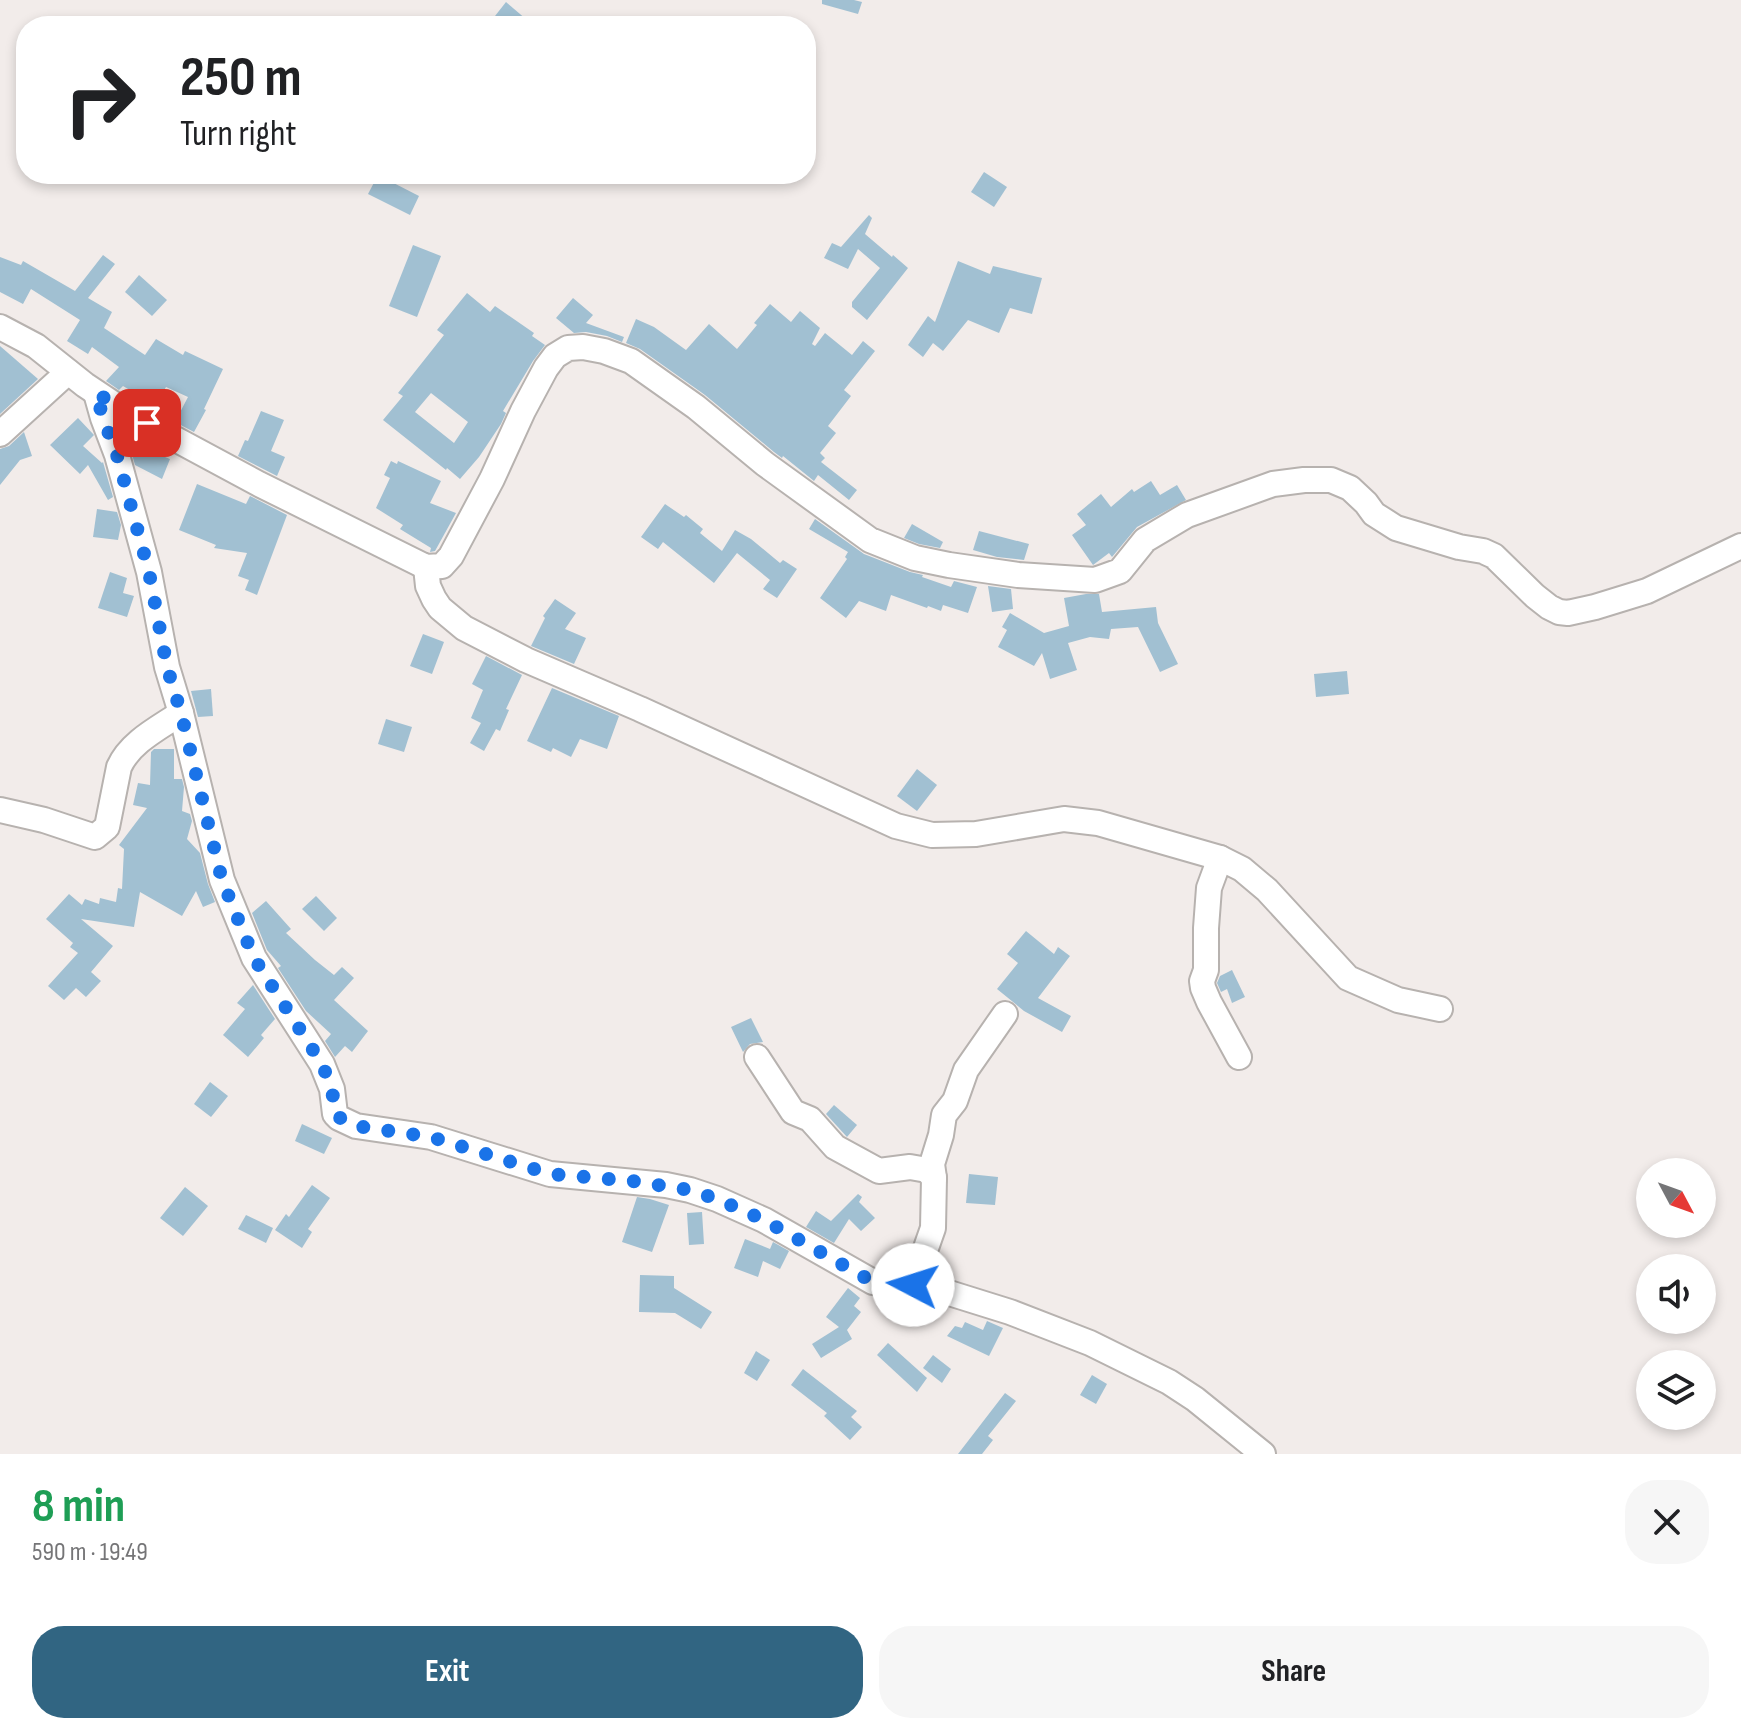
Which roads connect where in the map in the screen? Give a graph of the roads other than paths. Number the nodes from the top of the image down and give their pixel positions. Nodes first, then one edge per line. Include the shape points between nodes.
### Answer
1 (0, 327) edge
2 (68, 372) junction
3 (96, 393) junction
4 (0, 434) edge
5 (1741, 546) edge
6 (426, 567) junction
7 (181, 713) junction
8 (0, 810) edge
9 (1220, 858) junction
10 (1440, 1009) dead end
11 (1005, 1014) dead end
12 (757, 1057) dead end
13 (1239, 1057) dead end
14 (934, 1178) junction
15 (913, 1285) junction
16 (1263, 1454) edge

1 - 2 street via 36,346
2 - 3 street
2 - 4 street
3 - 6 street via 259,484
3 - 7 street via 149,572
5 - 6 street via 1647,591 1559,612 1494,556 1396,528 1350,488 1331,480 1304,480 1273,484 1187,515 1145,540 1120,571 1095,580 949,565 870,540 631,361 583,347 568,348 546,368 451,556 442,566
6 - 9 street via 434,599 464,628 896,826 932,835 976,834 1064,819 1098,823
7 - 8 street via 123,758 107,827 95,837
7 - 15 street via 222,880 254,958 322,1064 339,1118 356,1126 431,1137 550,1174 690,1190 764,1220 873,1282
9 - 10 street via 1267,890 1348,978 1398,1000
9 - 13 street via 1209,888 1202,981
11 - 14 street via 966,1070 944,1115 932,1164
12 - 14 street via 793,1112 810,1119 835,1147 879,1171 910,1167 927,1170
14 - 15 street via 933,1228
15 - 16 street via 1010,1312 1136,1364 1195,1399

